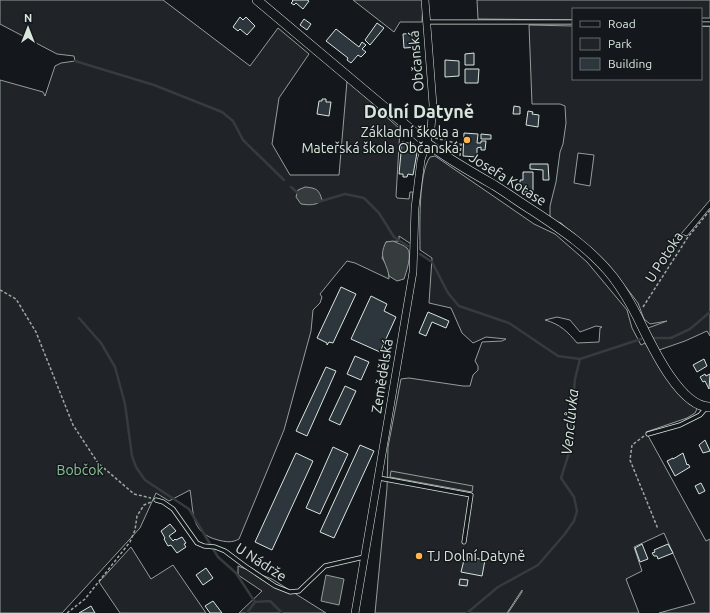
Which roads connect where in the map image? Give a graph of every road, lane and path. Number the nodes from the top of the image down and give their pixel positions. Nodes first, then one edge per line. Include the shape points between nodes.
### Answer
1 (257, 0) edge
2 (425, 0) edge
3 (426, 22) junction
4 (572, 22) edge
5 (428, 140) junction
6 (464, 145) dead end
7 (710, 210) edge
8 (0, 290) edge
9 (637, 316) junction
10 (708, 407) edge
11 (648, 434) joint
12 (379, 478) junction
13 (156, 500) junction
14 (658, 529) dead end
15 (464, 542) dead end
16 (365, 557) junction
17 (67, 613) edge
18 (355, 613) edge

1 - 5 street, Josefa Kotase
2 - 3 street, Občanská
3 - 4 lane
3 - 5 street, Občanská via 433,105 432,128
5 - 6 path
5 - 9 street, Josefa Kotase via 445,157 502,190 575,239 613,277
5 - 12 street, Zemědělská via 421,160 416,199 413,272
7 - 9 path, U Potoka via 688,237
8 - 13 path via 16,299 36,332 73,424 98,463 134,494
9 - 10 street, Josefa Kotase via 652,348 682,391 690,400
10 - 11 lane via 700,415 680,425
11 - 14 path via 632,445 630,460
12 - 15 lane via 471,495
12 - 16 street, Zemědělská
13 - 16 lane, U Nádrže via 173,509 197,543 216,546 275,586 290,592 299,591 325,566
13 - 17 path via 144,504 137,516 130,542 85,599
16 - 18 street, Zemědělská

